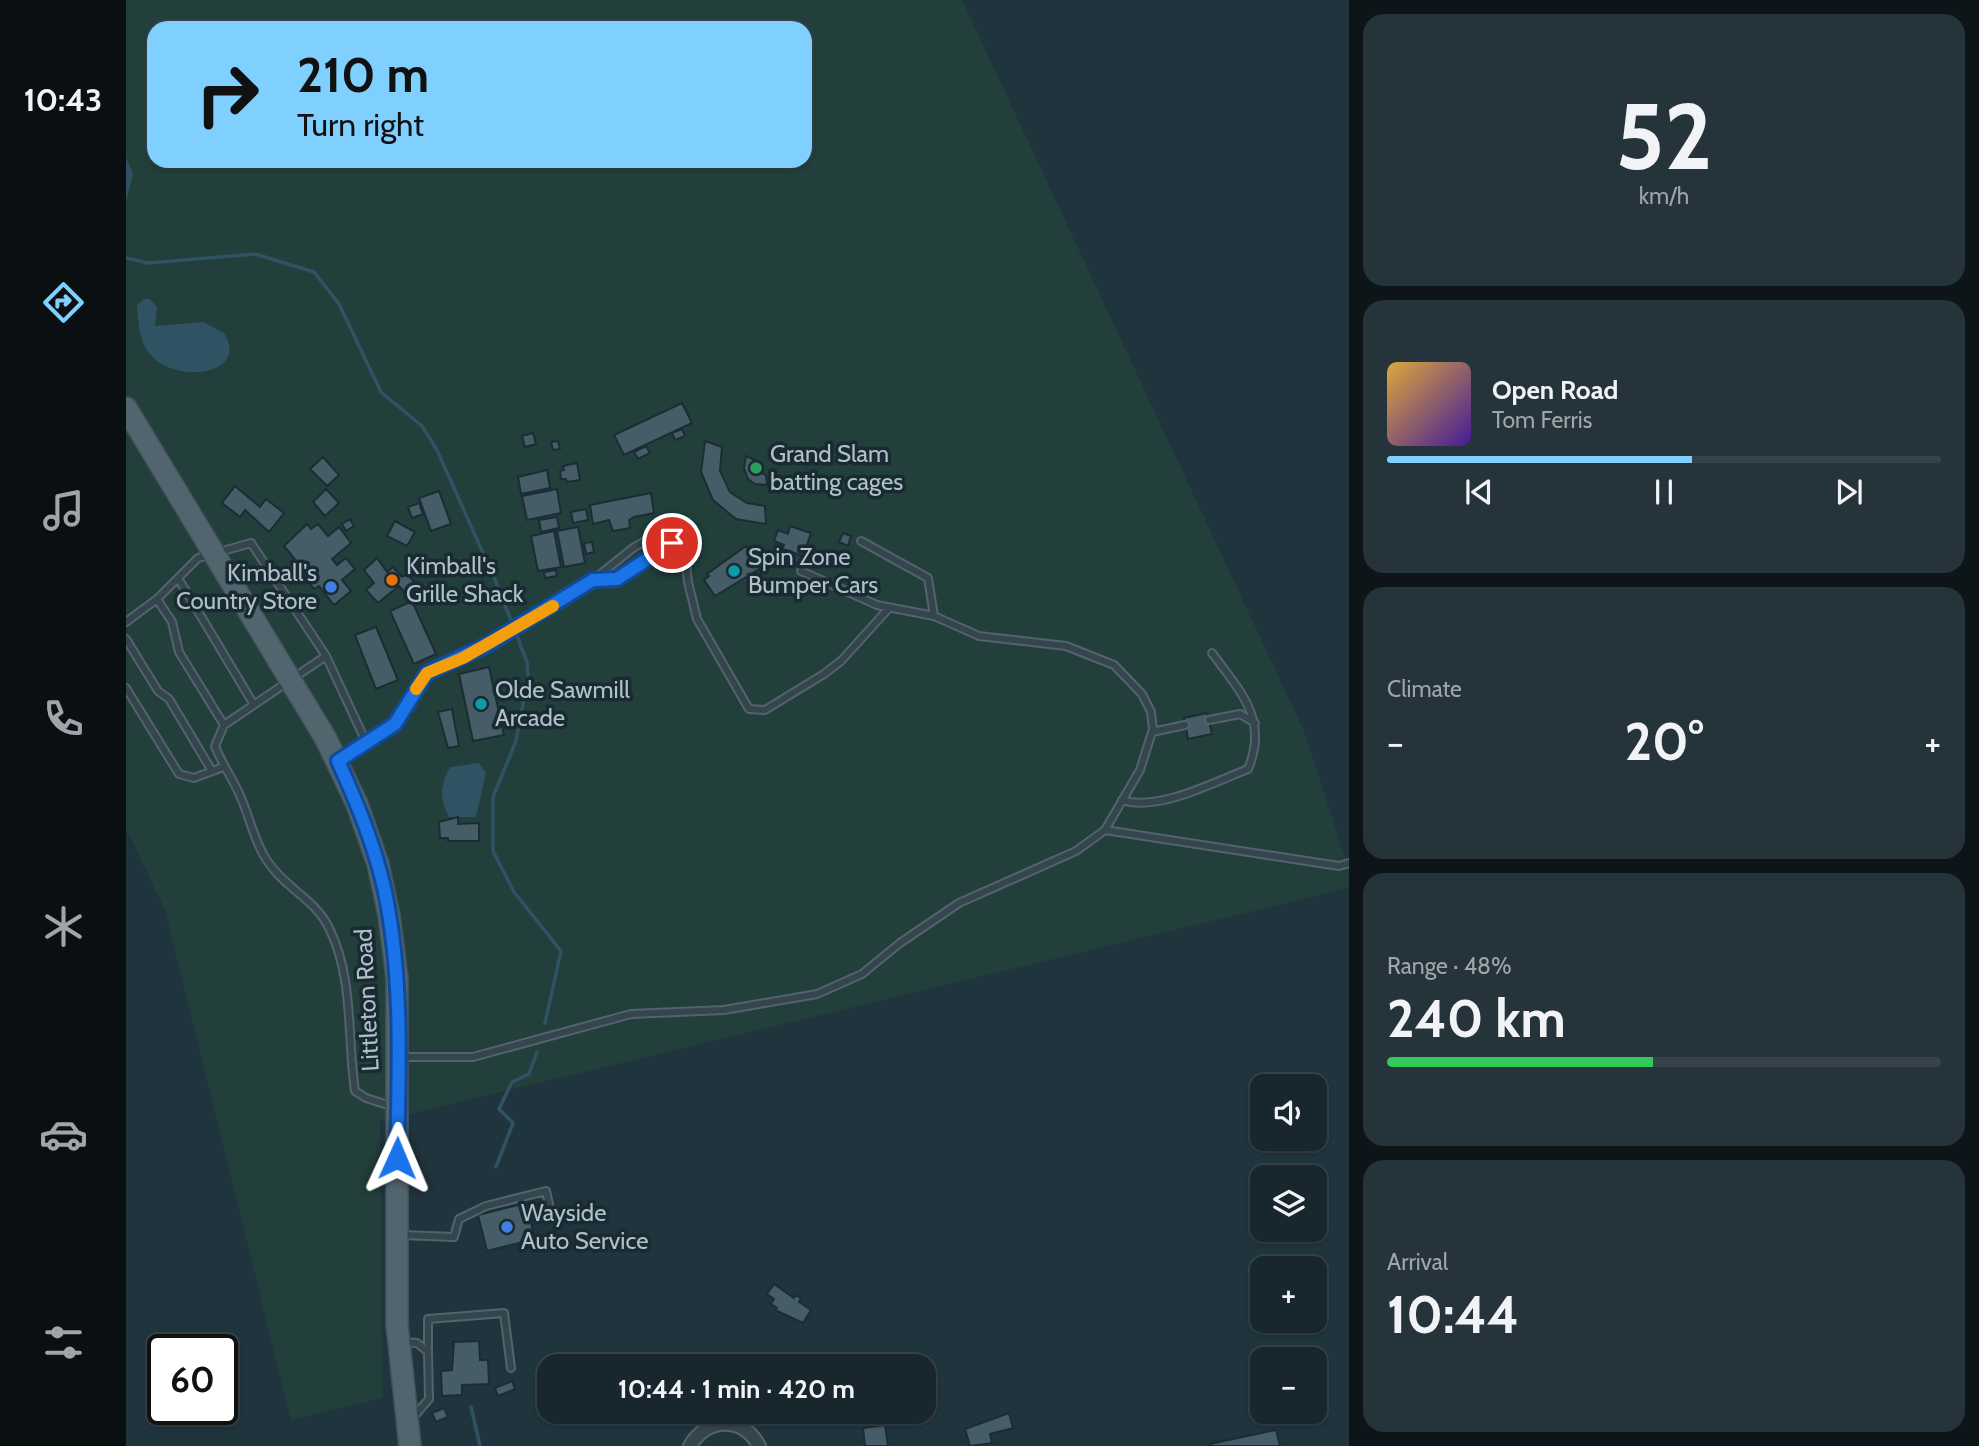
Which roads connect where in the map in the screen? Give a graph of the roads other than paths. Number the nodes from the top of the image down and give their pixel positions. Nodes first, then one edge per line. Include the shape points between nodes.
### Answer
1 (126, 408) edge
2 (684, 537) junction
3 (861, 541) dead end
4 (214, 553) junction
5 (801, 572) dead end
6 (178, 578) junction
7 (593, 580) junction
8 (158, 599) junction
9 (889, 608) junction
10 (934, 616) junction
11 (126, 622) edge
12 (126, 639) edge
13 (1212, 653) dead end
14 (326, 656) junction
15 (290, 680) junction
16 (126, 688) edge
17 (254, 705) junction
18 (1209, 720) dead end
19 (1255, 723) junction
20 (1185, 725) dead end
21 (224, 726) junction
22 (1152, 732) junction
23 (366, 742) junction
24 (338, 761) junction
25 (223, 767) junction
26 (212, 771) junction
27 (1122, 800) junction
28 (1105, 830) junction
29 (1349, 863) edge
30 (398, 1057) junction
31 (398, 1108) junction
32 (551, 1213) dead end
33 (397, 1234) junction
34 (399, 1342) junction
35 (428, 1353) junction
36 (511, 1368) dead end
37 (407, 1424) junction
38 (410, 1446) edge
39 (690, 1446) edge
40 (759, 1446) edge

1 - 4 main road, Littleton Road
2 - 7 lane via 617,579
2 - 7 lane via 678,522 664,528
2 - 9 lane via 697,619 749,709 765,710 824,674
3 - 10 lane via 929,578
4 - 6 lane via 198,558
4 - 14 lane via 251,543
4 - 15 main road, Littleton Road
5 - 9 lane
6 - 8 lane
6 - 17 lane
7 - 23 lane via 541,615 427,673 400,718
8 - 11 lane
8 - 21 lane via 173,622 180,652
9 - 10 lane
10 - 22 lane via 979,636 1066,646 1106,660 1142,694 1151,712
12 - 26 lane
13 - 19 lane
14 - 15 lane
14 - 23 lane
15 - 17 lane
15 - 24 main road, Littleton Road
16 - 26 lane via 179,774 194,778
17 - 21 lane
18 - 19 lane via 1240,714
19 - 27 lane via 1257,744 1248,769 1154,803
20 - 22 lane
21 - 25 lane via 215,746
22 - 27 lane via 1140,770
23 - 24 lane
24 - 30 main road, Littleton Road via 371,840 384,890 397,978
25 - 26 lane
25 - 31 lane via 240,794 267,861 286,884 313,904 329,926 347,990 355,1091
27 - 28 lane
28 - 29 lane via 1339,866
28 - 30 lane via 1076,850 959,903 862,974 817,994 724,1010 631,1014 473,1057
30 - 31 main road, Littleton Road
31 - 33 main road, Littleton Road
32 - 33 lane via 546,1191 486,1206 459,1219 454,1237
33 - 34 main road, Littleton Road
34 - 35 lane via 417,1343
34 - 37 main road, Littleton Road
35 - 36 lane via 428,1319 504,1313
35 - 37 lane via 429,1399
37 - 38 main road, Littleton Road
39 - 40 street via 704,1429 727,1423 745,1429

